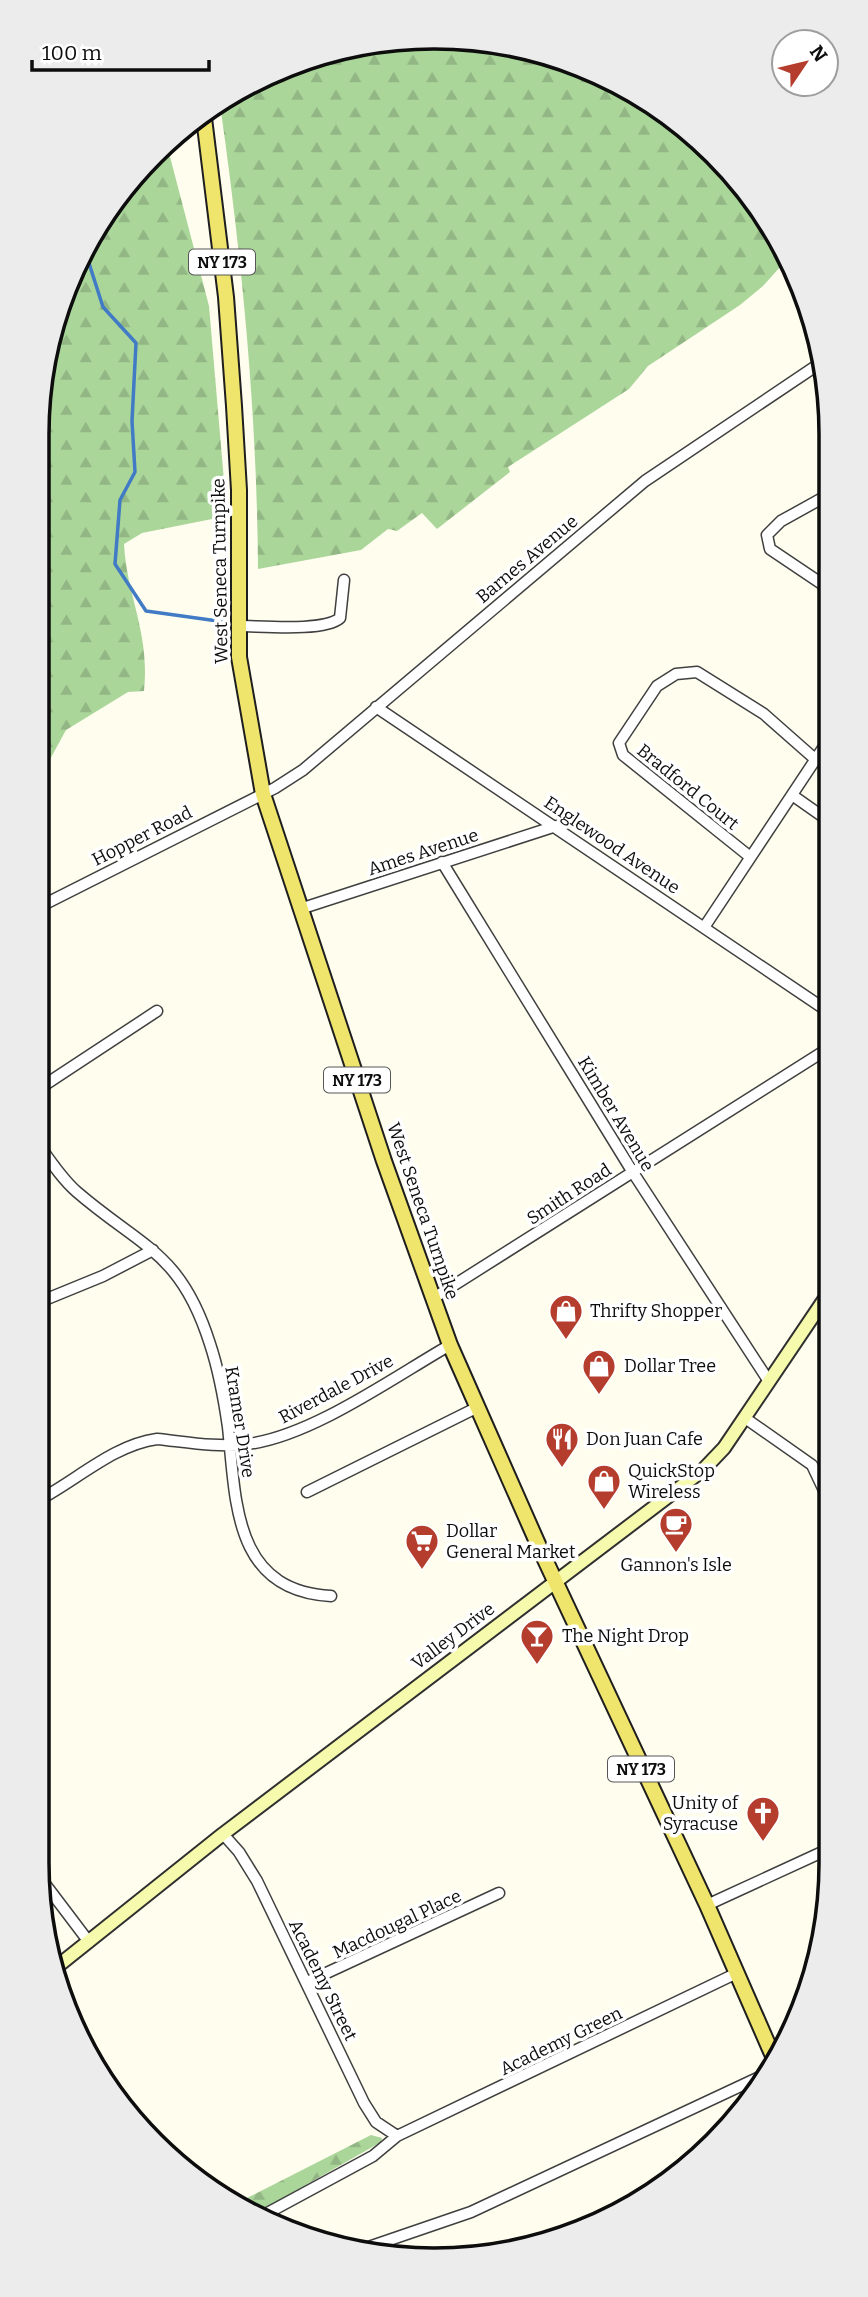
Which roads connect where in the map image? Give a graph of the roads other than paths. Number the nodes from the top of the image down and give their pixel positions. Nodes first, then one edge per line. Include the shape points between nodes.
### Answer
1 (205, 125) edge
2 (813, 368) edge
3 (819, 500) edge
4 (344, 580) dead end
5 (819, 582) edge
6 (239, 626) junction
7 (376, 707) junction
8 (819, 753) edge
9 (815, 759) junction
10 (263, 794) junction
11 (792, 795) junction
12 (819, 814) edge
13 (556, 825) junction
14 (749, 856) junction
15 (442, 862) junction
16 (49, 902) edge
17 (300, 909) junction
18 (705, 926) junction
19 (819, 1005) edge
20 (156, 1011) dead end
21 (819, 1054) edge
22 (49, 1082) edge
23 (49, 1157) edge
24 (632, 1171) junction
25 (153, 1250) junction
26 (49, 1298) edge
27 (432, 1299) junction
28 (819, 1307) edge
29 (450, 1345) junction
30 (768, 1380) junction
31 (476, 1408) junction
32 (745, 1418) junction
33 (229, 1444) junction
34 (819, 1480) edge
35 (307, 1492) dead end
36 (49, 1494) edge
37 (555, 1581) junction
38 (331, 1596) dead end
39 (223, 1834) junction
40 (819, 1854) edge
41 (50, 1891) edge
42 (499, 1893) dead end
43 (707, 1905) junction
44 (89, 1942) junction
45 (62, 1963) edge
46 (737, 1973) junction
47 (307, 1982) junction
48 (770, 2050) edge
49 (751, 2081) edge
50 (397, 2136) junction
51 (271, 2211) edge
52 (376, 2244) edge

1 - 6 main road, West Seneca Turnpike / NY 173 via 234,407
2 - 7 street, Barnes Avenue via 645,481
3 - 5 street via 781,520 766,535 770,549
4 - 6 street via 337,622
6 - 10 main road, West Seneca Turnpike / NY 173 via 242,682
7 - 10 street, Barnes Avenue via 303,770
7 - 13 street, Englewood Avenue
8 - 9 street
9 - 11 street
9 - 14 street, Bradford Court via 764,714 697,672 676,674 653,690 619,743 623,755
10 - 16 street, Hopper Road
10 - 17 main road, West Seneca Turnpike / NY 173
11 - 12 street
11 - 14 street
13 - 15 street, Ames Avenue
13 - 18 street, Englewood Avenue
14 - 18 street
15 - 17 street, Ames Avenue
15 - 24 street, Kimber Avenue
17 - 27 main road, West Seneca Turnpike / NY 173
18 - 19 street, Englewood Avenue
20 - 22 street
21 - 24 street, Smith Road
23 - 25 street, Kramer Drive via 76,1191
24 - 27 street, Smith Road
24 - 30 street, Kimber Avenue
25 - 26 street
25 - 33 street, Kramer Drive via 183,1281 196,1306 222,1386
27 - 29 main road, West Seneca Turnpike / NY 173
28 - 30 main road, Valley Drive
29 - 31 main road, West Seneca Turnpike / NY 173
29 - 33 street, Riverdale Drive via 313,1423 280,1437
30 - 32 main road, Valley Drive
31 - 35 street
31 - 37 main road, West Seneca Turnpike / NY 173
32 - 34 street via 812,1465
32 - 37 main road, Valley Drive via 703,1470
33 - 36 street, Riverdale Drive via 142,1441
33 - 38 street, Kramer Drive via 236,1508 249,1547 280,1583 311,1595
37 - 39 main road, Valley Drive
37 - 43 main road, West Seneca Turnpike / NY 173
39 - 44 main road, Valley Drive
39 - 47 street, Academy Street via 257,1881
40 - 43 street
41 - 44 street
42 - 47 street, Macdougal Place
43 - 46 main road, West Seneca Turnpike / NY 173
44 - 45 main road, Valley Drive
46 - 48 main road, West Seneca Turnpike / NY 173
46 - 50 street, Academy Green
47 - 50 street, Academy Street via 364,2103 376,2122
49 - 52 street via 471,2212
50 - 51 street, Academy Green via 373,2156

